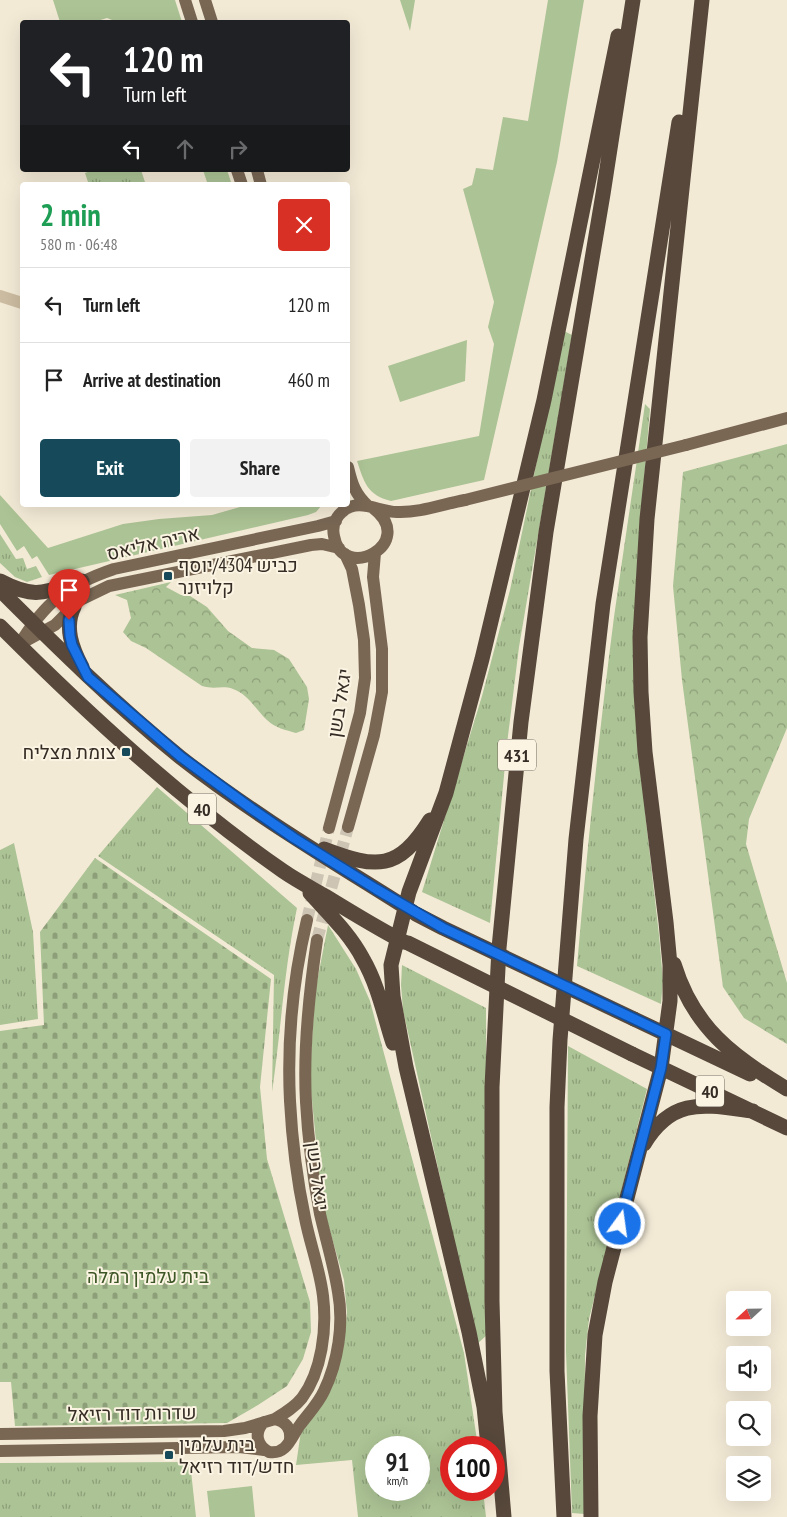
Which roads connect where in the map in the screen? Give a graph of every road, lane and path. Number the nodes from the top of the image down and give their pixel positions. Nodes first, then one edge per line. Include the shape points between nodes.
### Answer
1 (185, 0) edge
2 (205, 0) edge
3 (625, 0) edge
4 (633, 0) edge
5 (696, 0) edge
6 (702, 0) edge
7 (191, 20) edge
8 (211, 20) edge
9 (0, 296) edge
10 (20, 302) edge
11 (787, 418) edge
12 (350, 474) edge
13 (371, 507) junction
14 (409, 512) junction
15 (338, 514) edge
16 (387, 533) junction
17 (342, 551) junction
18 (375, 553) junction
19 (0, 581) edge
20 (82, 581) junction
21 (0, 590) edge
22 (74, 606) junction
23 (0, 626) edge
24 (38, 628) junction
25 (19, 645) junction
26 (88, 677) junction
27 (446, 793) junction
28 (348, 826) tunnel mouth
29 (329, 828) tunnel mouth
30 (294, 838) junction
31 (299, 880) junction
32 (411, 910) junction
33 (307, 920) tunnel mouth
34 (666, 922) junction
35 (317, 940) tunnel mouth
36 (402, 941) junction
37 (666, 1034) junction
38 (661, 1068) junction
39 (787, 1090) edge
40 (753, 1111) junction
41 (787, 1128) edge
42 (427, 1158) junction
43 (625, 1205) junction
44 (270, 1421) junction
45 (0, 1434) edge
46 (488, 1436) edge
47 (290, 1439) junction
48 (264, 1450) junction
49 (0, 1451) edge
50 (495, 1501) edge
51 (497, 1517) edge
52 (504, 1517) edge
53 (564, 1517) edge
54 (591, 1517) edge

1 - 7 main road
2 - 8 main road
3 - 27 highway via 533,446
4 - 52 highway, 431 via 546,532 521,722 498,948 492,1087 492,1291 495,1412
5 - 53 highway via 684,95 603,604 575,849 557,1107 557,1371
6 - 34 highway via 647,519 640,637 645,752
9 - 10 street
11 - 14 main road, bridge
12 - 13 main road via 359,498
13 - 14 main road
13 - 15 main road via 360,504
13 - 16 main road via 384,519
14 - 16 main road via 400,517
15 - 17 main road via 334,535
15 - 20 main road, אריה אליאס via 318,526 114,569
16 - 18 main road
17 - 18 main road via 360,558
17 - 22 main road, אריה אליאס via 322,544 311,545 127,582 95,592
17 - 29 main road, יגאל בשן via 352,569 359,604 365,678 360,714
18 - 28 main road, יגאל בשן via 373,577 382,649 382,692 374,735
19 - 20 highway via 16,590 34,593
20 - 24 main road, אריה אליאס via 56,599
21 - 24 highway, 40
22 - 24 main road, אריה אליאס via 56,625
22 - 26 highway via 70,614 70,636
23 - 25 highway, 40
24 - 25 main road, אריה אליאס
24 - 26 highway, 40
25 - 31 highway, 40 via 152,768 247,844
26 - 30 highway, 40 via 181,757
27 - 30 highway via 419,838 402,854 387,861 376,864 358,861
27 - 32 highway via 409,892
30 - 32 highway, 40
31 - 36 highway, 40
31 - 42 highway via 342,929 371,974
32 - 36 highway
32 - 37 highway, 40, bridge
33 - 44 main road, יגאל בשן via 299,956 291,1030 290,1101 297,1172 323,1296 324,1333 310,1385 292,1408
34 - 37 highway via 670,981
34 - 39 highway via 679,980 698,1014 727,1048
35 - 47 main road, יגאל בשן via 307,1032 306,1101 313,1170 339,1294 339,1335 324,1392
36 - 38 highway, 40, bridge
36 - 42 highway via 391,965 393,996
37 - 38 highway
37 - 39 highway, 40
38 - 40 highway, 40
38 - 43 highway
40 - 41 highway, 40
40 - 43 highway via 700,1106 681,1110 663,1120 640,1150
42 - 46 highway via 472,1348
43 - 54 highway via 594,1335 590,1416
44 - 45 main road, שדרות דוד רזיאל via 224,1431
44 - 47 main road via 286,1424
44 - 48 main road via 258,1431 258,1441
47 - 48 main road via 282,1451
48 - 49 main road, שדרות דוד רזיאל via 239,1447
50 - 51 highway

